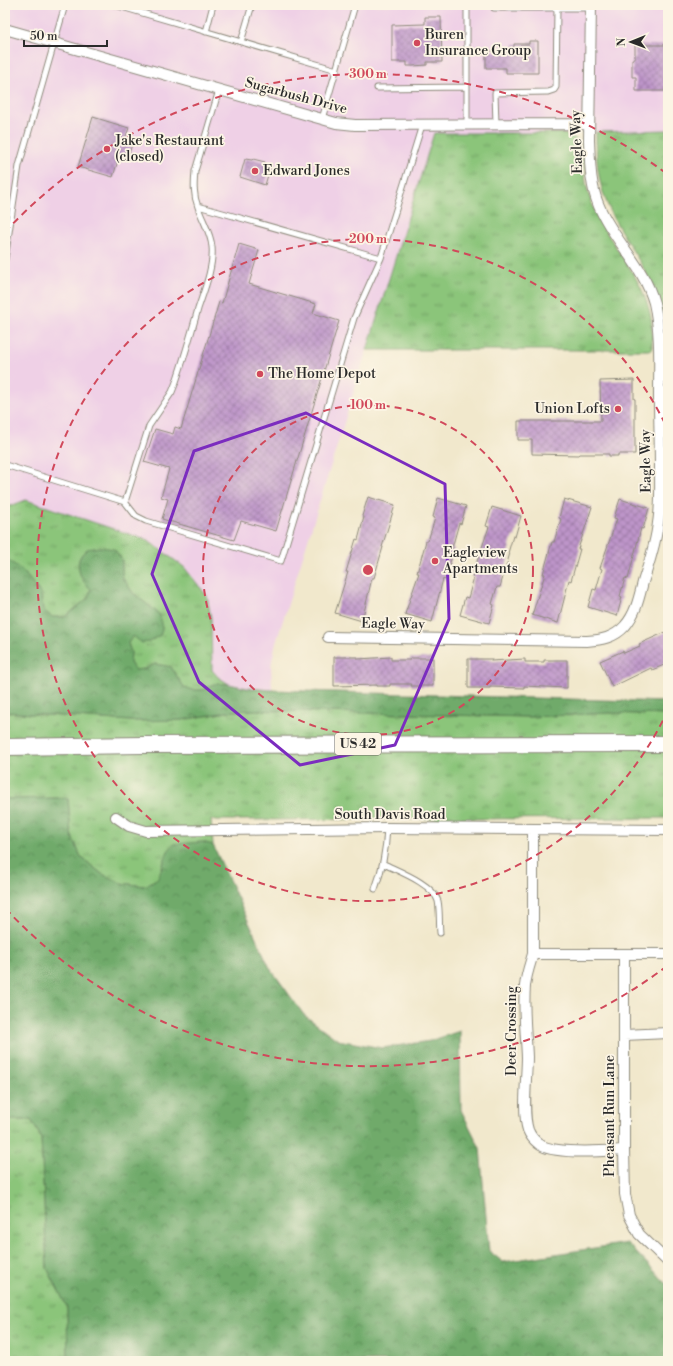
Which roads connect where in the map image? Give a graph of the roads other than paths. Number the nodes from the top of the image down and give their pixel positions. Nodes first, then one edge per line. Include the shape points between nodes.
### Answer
1 (65, 5) edge
2 (115, 5) edge
3 (213, 5) edge
4 (252, 5) edge
5 (356, 5) edge
6 (467, 5) edge
7 (591, 6) edge
8 (494, 8) dead end
9 (557, 8) junction
10 (5, 29) edge
11 (206, 32) junction
12 (241, 42) junction
13 (54, 43) junction
14 (337, 70) junction
15 (377, 88) dead end
16 (467, 88) junction
17 (219, 90) junction
18 (322, 119) junction
19 (467, 124) junction
20 (496, 124) junction
21 (589, 124) junction
22 (422, 125) junction
23 (198, 206) junction
24 (381, 258) junction
25 (5, 260) edge
26 (5, 466) edge
27 (125, 502) junction
28 (328, 637) dead end
29 (668, 744) edge
30 (5, 747) edge
31 (116, 817) dead end
32 (387, 828) junction
33 (532, 829) junction
34 (668, 830) edge
35 (384, 864) junction
36 (375, 888) dead end
37 (440, 933) dead end
38 (533, 954) junction
39 (624, 954) junction
40 (668, 954) edge
41 (668, 1033) edge
42 (624, 1035) junction
43 (624, 1150) junction
44 (668, 1262) edge

1 - 13 lane
2 - 11 lane
3 - 11 lane
4 - 12 lane
5 - 14 lane
6 - 16 lane
7 - 9 lane
7 - 21 street, Eagle Way
8 - 9 lane
9 - 20 lane via 556,87 548,92 495,93
10 - 13 street, Sugarbush Drive
11 - 12 lane
12 - 14 lane
13 - 17 street, Sugarbush Drive
13 - 25 lane via 19,166
14 - 18 lane
15 - 16 lane
16 - 19 lane
17 - 18 street, Sugarbush Drive
17 - 23 lane via 195,171 194,194
18 - 22 street, Sugarbush Drive via 355,125
19 - 20 street, Sugarbush Drive
19 - 22 street, Sugarbush Drive
20 - 21 street, Sugarbush Drive
21 - 28 street, Eagle Way via 594,192 606,221 645,282 653,301 658,329 659,522 636,608 623,627 609,637 586,641
22 - 24 lane
23 - 24 lane
23 - 27 lane via 211,238 212,260 208,277 176,382 148,426
24 - 27 lane via 354,318 282,561 146,521 136,516
26 - 27 lane
29 - 30 main road, US 42
31 - 32 street, South Davis Road via 129,826 146,831
32 - 33 street, South Davis Road
32 - 35 lane
33 - 34 street, South Davis Road
33 - 38 street, Deer Crossing
35 - 36 lane
35 - 37 lane via 418,882 434,895 438,901
38 - 39 street
38 - 43 street, Deer Crossing via 525,986 526,1105 529,1133 540,1145 548,1149 589,1152
39 - 40 street
39 - 42 street, Pheasant Run Lane
41 - 42 street
42 - 43 street, Pheasant Run Lane
43 - 44 street, Pheasant Run Lane via 625,1194 629,1215 645,1241

